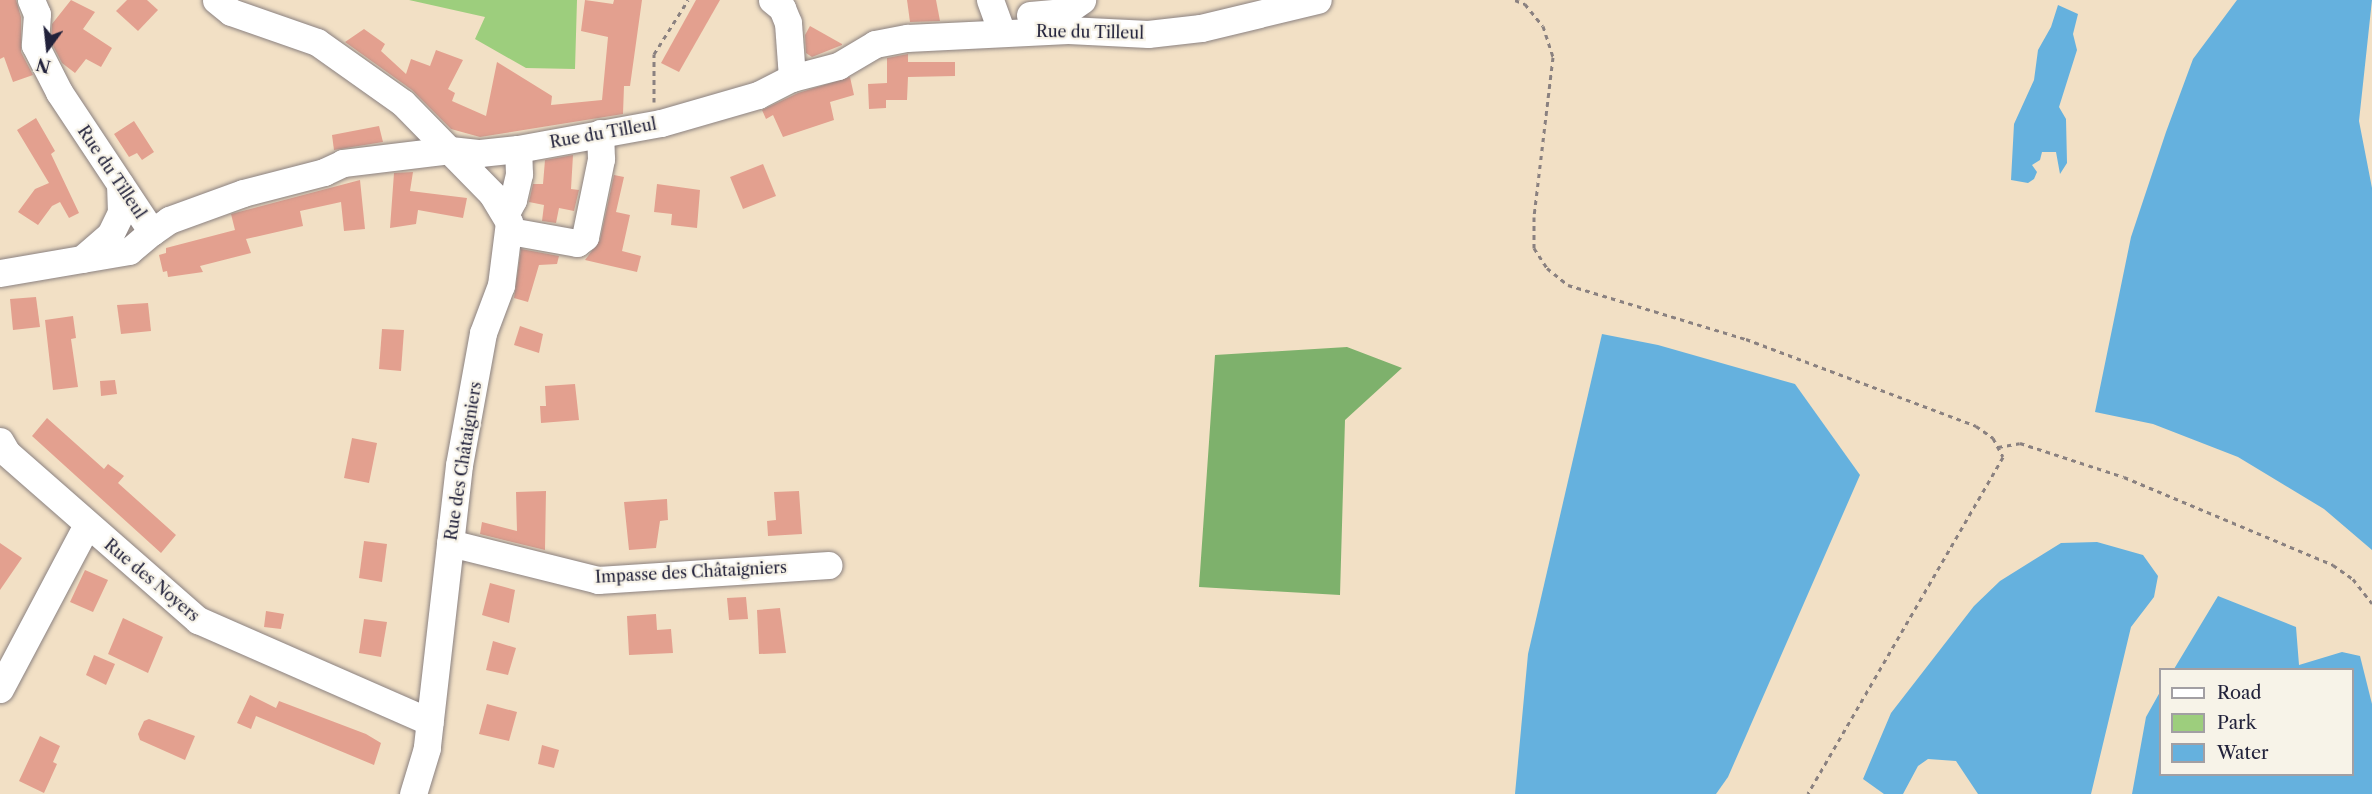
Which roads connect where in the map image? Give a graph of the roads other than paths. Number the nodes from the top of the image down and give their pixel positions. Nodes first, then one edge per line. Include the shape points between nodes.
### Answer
1 (216, 0) edge
2 (772, 0) edge
3 (1082, 0) edge
4 (1318, 0) edge
5 (39, 5) edge
6 (996, 17) edge
7 (792, 78) junction
8 (600, 133) junction
9 (518, 149) junction
10 (450, 150) junction
11 (120, 184) junction
12 (508, 222) junction
13 (152, 232) junction
14 (82, 259) junction
15 (0, 273) edge
16 (0, 441) edge
17 (87, 525) junction
18 (450, 543) junction
19 (829, 565) dead end
20 (0, 689) edge
21 (430, 722) junction
22 (413, 794) edge

1 - 10 street via 231,12 317,42 403,103
2 - 7 street via 782,8 788,23
3 - 6 street via 1065,12
4 - 6 street, Rue du Tilleul via 1212,26 1159,33 1068,30
5 - 11 street, Rue du Tilleul via 35,45 59,92
6 - 7 street, Rue du Tilleul via 875,44 838,66
7 - 8 street, Rue du Tilleul via 758,95 654,124
8 - 9 street, Rue du Tilleul
8 - 12 street via 601,159 585,237 577,243
9 - 10 street, Rue du Tilleul via 480,153
9 - 12 street, Rue des Châtaigniers via 519,174
10 - 12 street
10 - 13 street, Rue du Tilleul via 343,163 169,220
11 - 13 street, Rue du Tilleul
11 - 14 street via 121,212 110,235
12 - 18 street, Rue des Châtaigniers via 501,285 483,333 459,465
13 - 14 street via 129,251
14 - 15 street
16 - 17 street, Rue des Noyers via 7,453
17 - 20 street
17 - 21 street, Rue des Noyers via 198,620
18 - 19 street, Impasse des Châtaigniers via 598,580
18 - 21 street, Rue des Châtaigniers
21 - 22 street, Rue des Châtaigniers via 427,748

